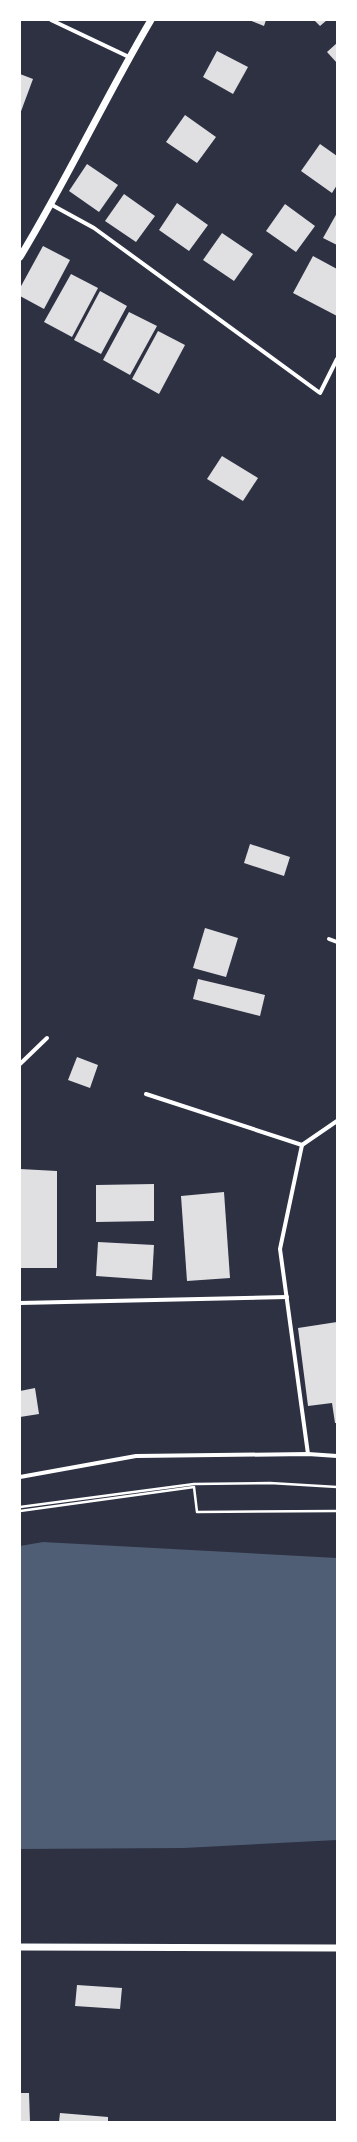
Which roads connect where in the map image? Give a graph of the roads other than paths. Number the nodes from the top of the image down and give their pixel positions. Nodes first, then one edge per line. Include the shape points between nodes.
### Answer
1 (51, 20) edge
2 (151, 20) edge
3 (129, 57) junction
4 (52, 205) junction
5 (20, 257) edge
6 (337, 359) edge
7 (329, 939) dead end
8 (337, 942) edge
9 (47, 1038) dead end
10 (20, 1064) edge
11 (146, 1094) dead end
12 (337, 1121) edge
13 (302, 1145) junction
14 (287, 1297) junction
15 (20, 1303) edge
16 (308, 1454) junction
17 (337, 1456) edge
18 (20, 1477) edge
19 (20, 1946) edge
20 (337, 1948) edge

1 - 3 street
2 - 3 street
3 - 4 street
4 - 5 street
4 - 6 street via 94,228 320,393
7 - 8 street
9 - 10 street
11 - 13 street
12 - 13 street
13 - 14 street via 280,1249
14 - 15 street
14 - 16 street
16 - 17 street
16 - 18 street via 136,1456
19 - 20 street

